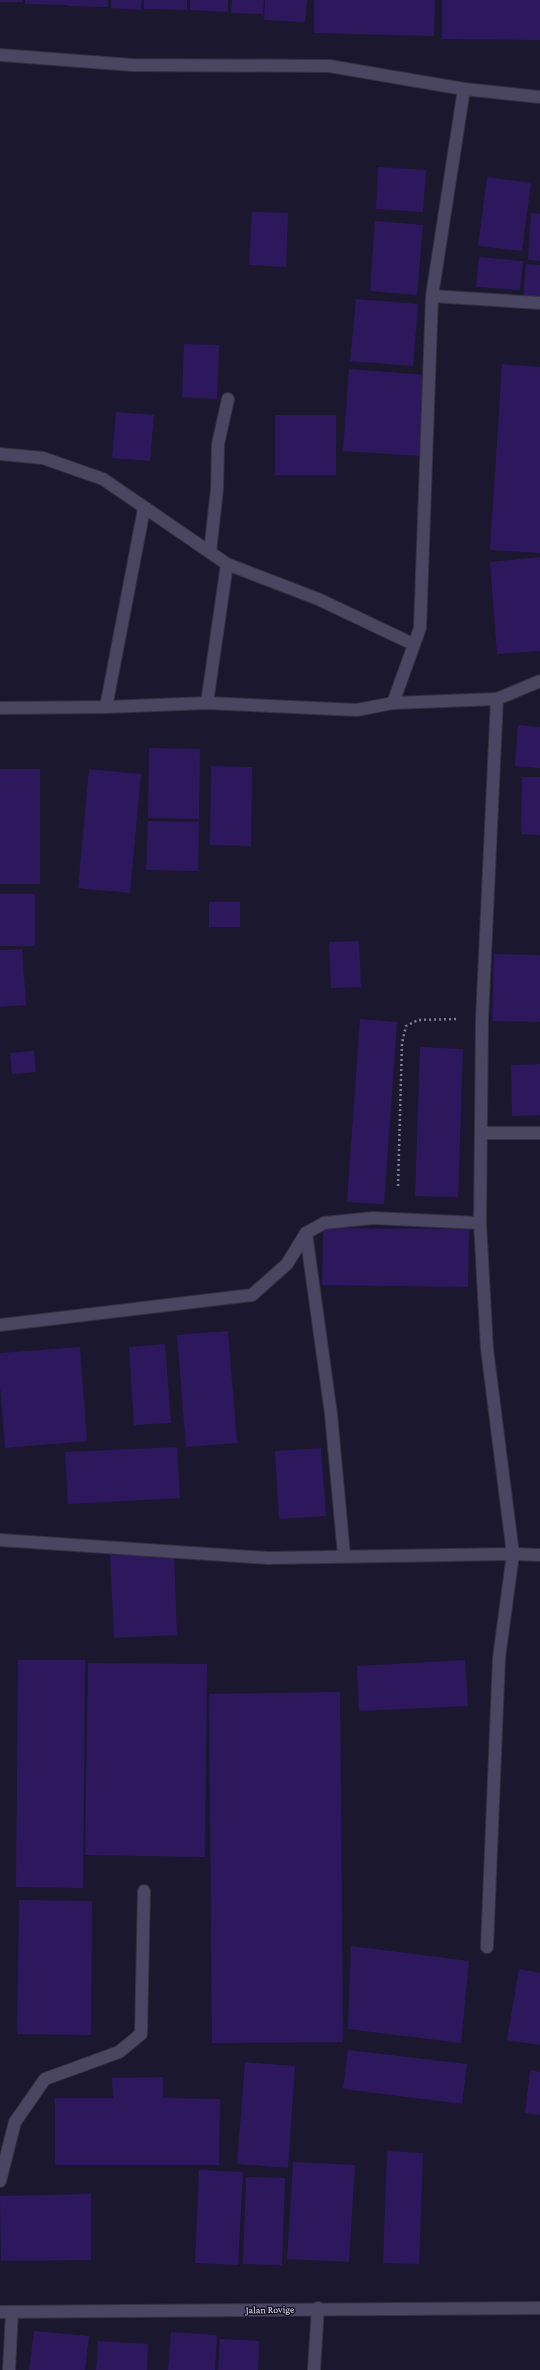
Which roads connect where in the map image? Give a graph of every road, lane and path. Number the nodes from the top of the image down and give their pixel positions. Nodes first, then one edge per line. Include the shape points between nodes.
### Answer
1 (0, 56) edge
2 (464, 89) junction
3 (540, 97) edge
4 (432, 296) junction
5 (540, 303) edge
6 (228, 399) dead end
7 (0, 454) edge
8 (144, 509) junction
9 (210, 552) junction
10 (227, 564) junction
11 (413, 644) junction
12 (540, 681) edge
13 (498, 699) junction
14 (207, 703) junction
15 (393, 703) junction
16 (106, 707) junction
17 (0, 708) edge
18 (482, 1019) junction
19 (481, 1133) junction
20 (540, 1133) edge
21 (398, 1186) dead end
22 (480, 1222) junction
23 (306, 1233) junction
24 (0, 1325) edge
25 (0, 1540) edge
26 (513, 1554) junction
27 (344, 1555) junction
28 (540, 1555) edge
29 (144, 1891) dead end
30 (487, 1948) dead end
31 (0, 2181) edge
32 (318, 2308) junction
33 (540, 2308) edge
34 (0, 2312) edge
35 (12, 2312) junction
36 (9, 2370) edge
37 (314, 2370) edge

1 - 2 street via 132,65 329,66
2 - 3 street
2 - 4 street
4 - 5 street
4 - 11 street via 420,628
6 - 9 street via 218,444 217,489
7 - 8 street via 43,458 103,479
8 - 9 street
8 - 16 street
9 - 10 street
10 - 11 street via 318,599
10 - 14 street
11 - 15 street
12 - 13 street
13 - 15 street
13 - 18 street
14 - 15 street via 357,710
14 - 16 street
16 - 17 street
18 - 19 street
18 - 21 path via 418,1020 406,1026 402,1043
19 - 20 street
19 - 22 street
22 - 23 street via 373,1218 324,1223
22 - 26 street via 487,1349
23 - 24 street via 287,1264 252,1295
23 - 27 street via 331,1414
25 - 27 street via 268,1558
26 - 27 street
26 - 28 street
26 - 30 street via 499,1658
29 - 31 street via 141,2034 119,2052 44,2079 15,2122
32 - 33 street, Jalan Rovige
32 - 35 street, Jalan Rovige
32 - 37 street
34 - 35 street, Jalan Rovige
35 - 36 street

